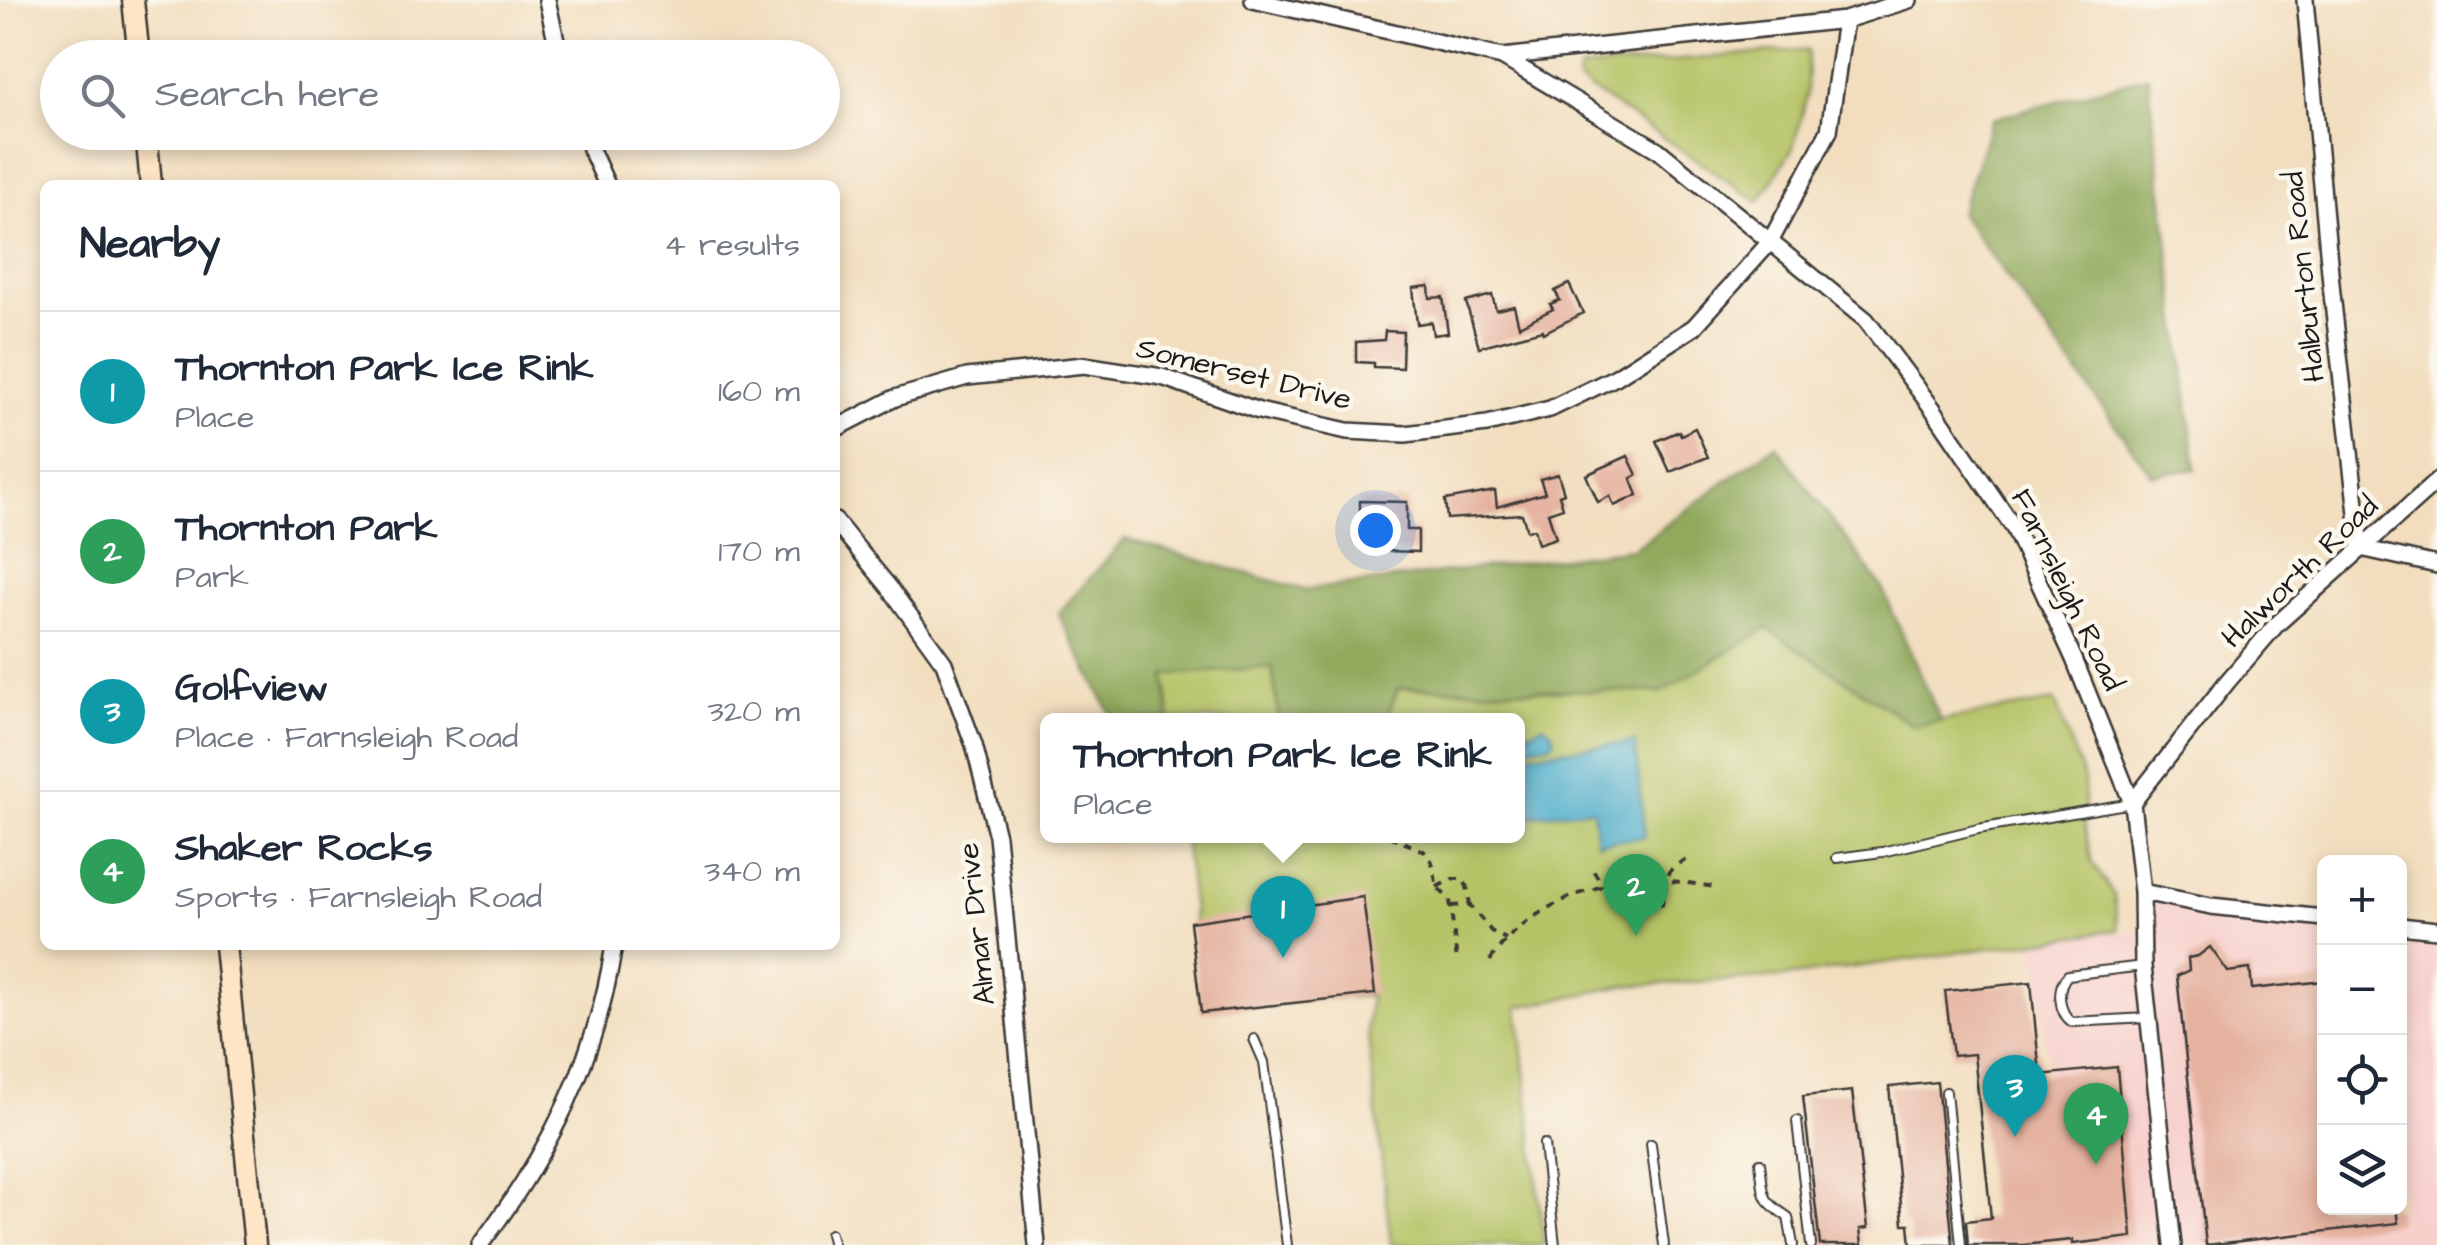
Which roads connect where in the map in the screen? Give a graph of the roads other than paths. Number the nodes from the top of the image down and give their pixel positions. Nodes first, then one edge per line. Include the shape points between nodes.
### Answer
1 (133, 0) edge
2 (546, 0) edge
3 (1254, 0) edge
4 (1909, 0) edge
5 (2305, 0) edge
6 (1846, 20) junction
7 (137, 40) edge
8 (556, 40) edge
9 (1502, 56) junction
10 (148, 150) edge
11 (591, 150) edge
12 (151, 180) edge
13 (604, 180) edge
14 (1770, 242) junction
15 (840, 426) edge
16 (2437, 481) edge
17 (840, 527) edge
18 (2361, 548) junction
19 (2437, 565) edge
20 (2132, 803) junction
21 (1837, 858) dead end
22 (2142, 892) junction
23 (2317, 917) edge
24 (2407, 927) edge
25 (2437, 930) edge
26 (226, 950) edge
27 (613, 950) edge
28 (2143, 966) junction
29 (2150, 1018) junction
30 (1254, 1038) dead end
31 (1946, 1092) dead end
32 (1797, 1120) dead end
33 (1544, 1144) dead end
34 (1650, 1144) dead end
35 (1760, 1163) dead end
36 (830, 1234) dead end
37 (255, 1245) edge
38 (480, 1245) edge
39 (833, 1245) edge
40 (1037, 1245) edge
41 (1287, 1245) edge
42 (1556, 1245) edge
43 (1664, 1245) edge
44 (1793, 1245) edge
45 (1810, 1245) edge
46 (1961, 1245) edge
47 (2173, 1245) edge

1 - 7 street
2 - 8 street
3 - 9 street
4 - 6 street
5 - 18 street, Halburton Road
6 - 9 street
6 - 14 street, Somerset Drive via 1829,131
9 - 14 street, Farnsleigh Road via 1658,150
10 - 12 street
11 - 13 street
14 - 15 street, Somerset Drive via 1694,327 1550,409 1487,424 1405,434 1347,431 1259,411 1162,377 1084,365 967,377 895,398
14 - 20 street, Farnsleigh Road via 1866,320 2014,528
16 - 18 street, Halworth Road
17 - 40 street, Almar Drive via 944,663 974,745 997,836
18 - 19 street
18 - 20 street, Halworth Road via 2276,625
20 - 21 lane
20 - 22 street, Farnsleigh Road
22 - 23 street
22 - 28 street, Farnsleigh Road
24 - 25 street
26 - 37 street
27 - 38 street via 589,1055 558,1127
28 - 29 street, Farnsleigh Road
28 - 29 lane via 2068,975 2060,990 2072,1022
29 - 47 street, Farnsleigh Road
30 - 41 lane via 1264,1062
31 - 46 lane
32 - 45 lane
33 - 42 lane
34 - 43 lane
35 - 44 lane via 1766,1199 1788,1217
36 - 39 lane

